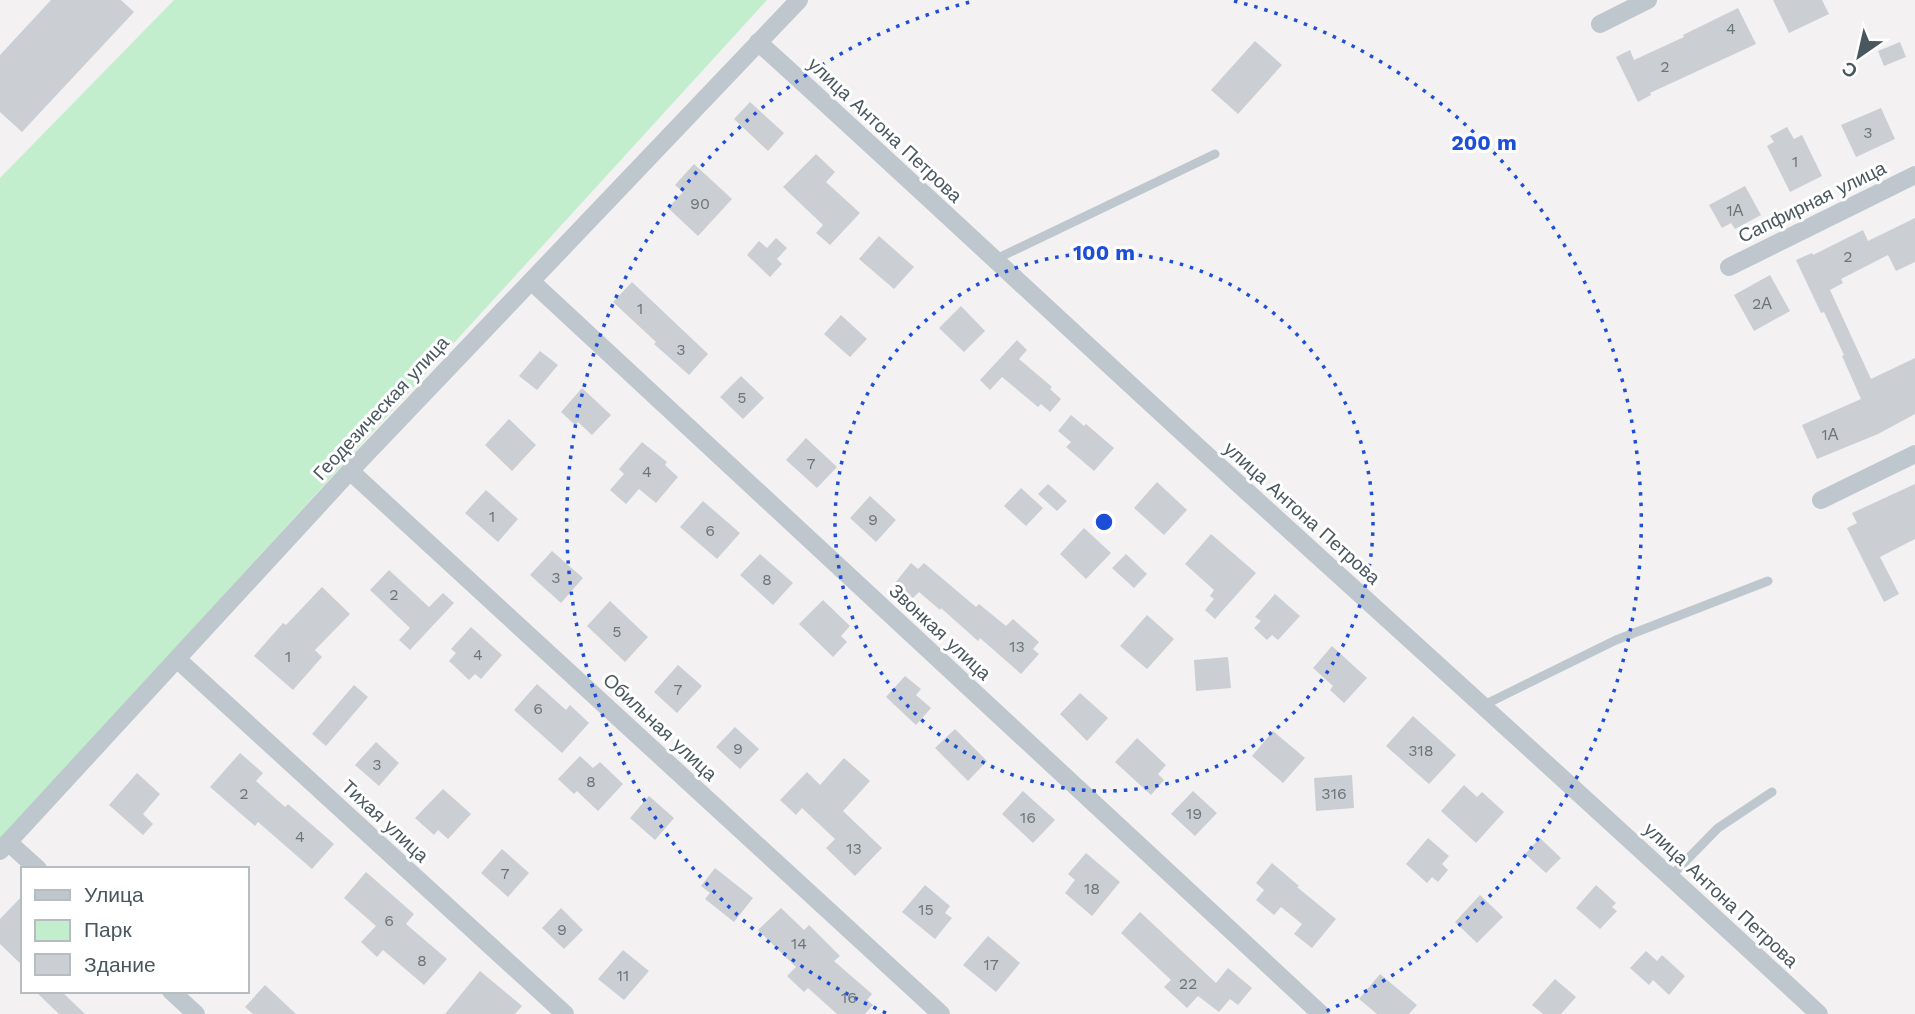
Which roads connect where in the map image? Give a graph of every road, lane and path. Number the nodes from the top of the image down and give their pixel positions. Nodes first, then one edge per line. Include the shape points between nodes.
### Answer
1 (799, 0) edge
2 (1648, 0) edge
3 (1600, 24) dead end
4 (758, 42) junction
5 (1215, 154) dead end
6 (1915, 175) edge
7 (994, 260) junction
8 (1729, 267) dead end
9 (531, 281) junction
10 (1915, 454) edge
11 (350, 471) junction
12 (1822, 500) dead end
13 (1768, 581) dead end
14 (177, 659) junction
15 (1482, 706) junction
16 (1772, 792) dead end
17 (4, 846) edge
18 (35, 867) edge
19 (1671, 876) junction
20 (173, 993) edge
21 (195, 1014) edge
22 (565, 1014) edge
23 (941, 1014) edge
24 (1321, 1014) edge
25 (1819, 1014) edge

1 - 4 street, Геодезическая улица
2 - 3 street
4 - 7 street, улица Антона Петрова
4 - 9 street, Геодезическая улица
5 - 7 lane
6 - 8 street, Сапфирная улица
7 - 15 street, улица Антона Петрова
9 - 11 street, Геодезическая улица
9 - 24 street, Звонкая улица
10 - 12 street
11 - 14 street, Геодезическая улица
11 - 23 street, Обильная улица
13 - 15 lane via 1616,640
14 - 17 street, Геодезическая улица
14 - 22 street, Тихая улица
15 - 19 street, улица Антона Петрова
16 - 19 lane via 1718,828
17 - 18 street
19 - 25 street, улица Антона Петрова
20 - 21 street

